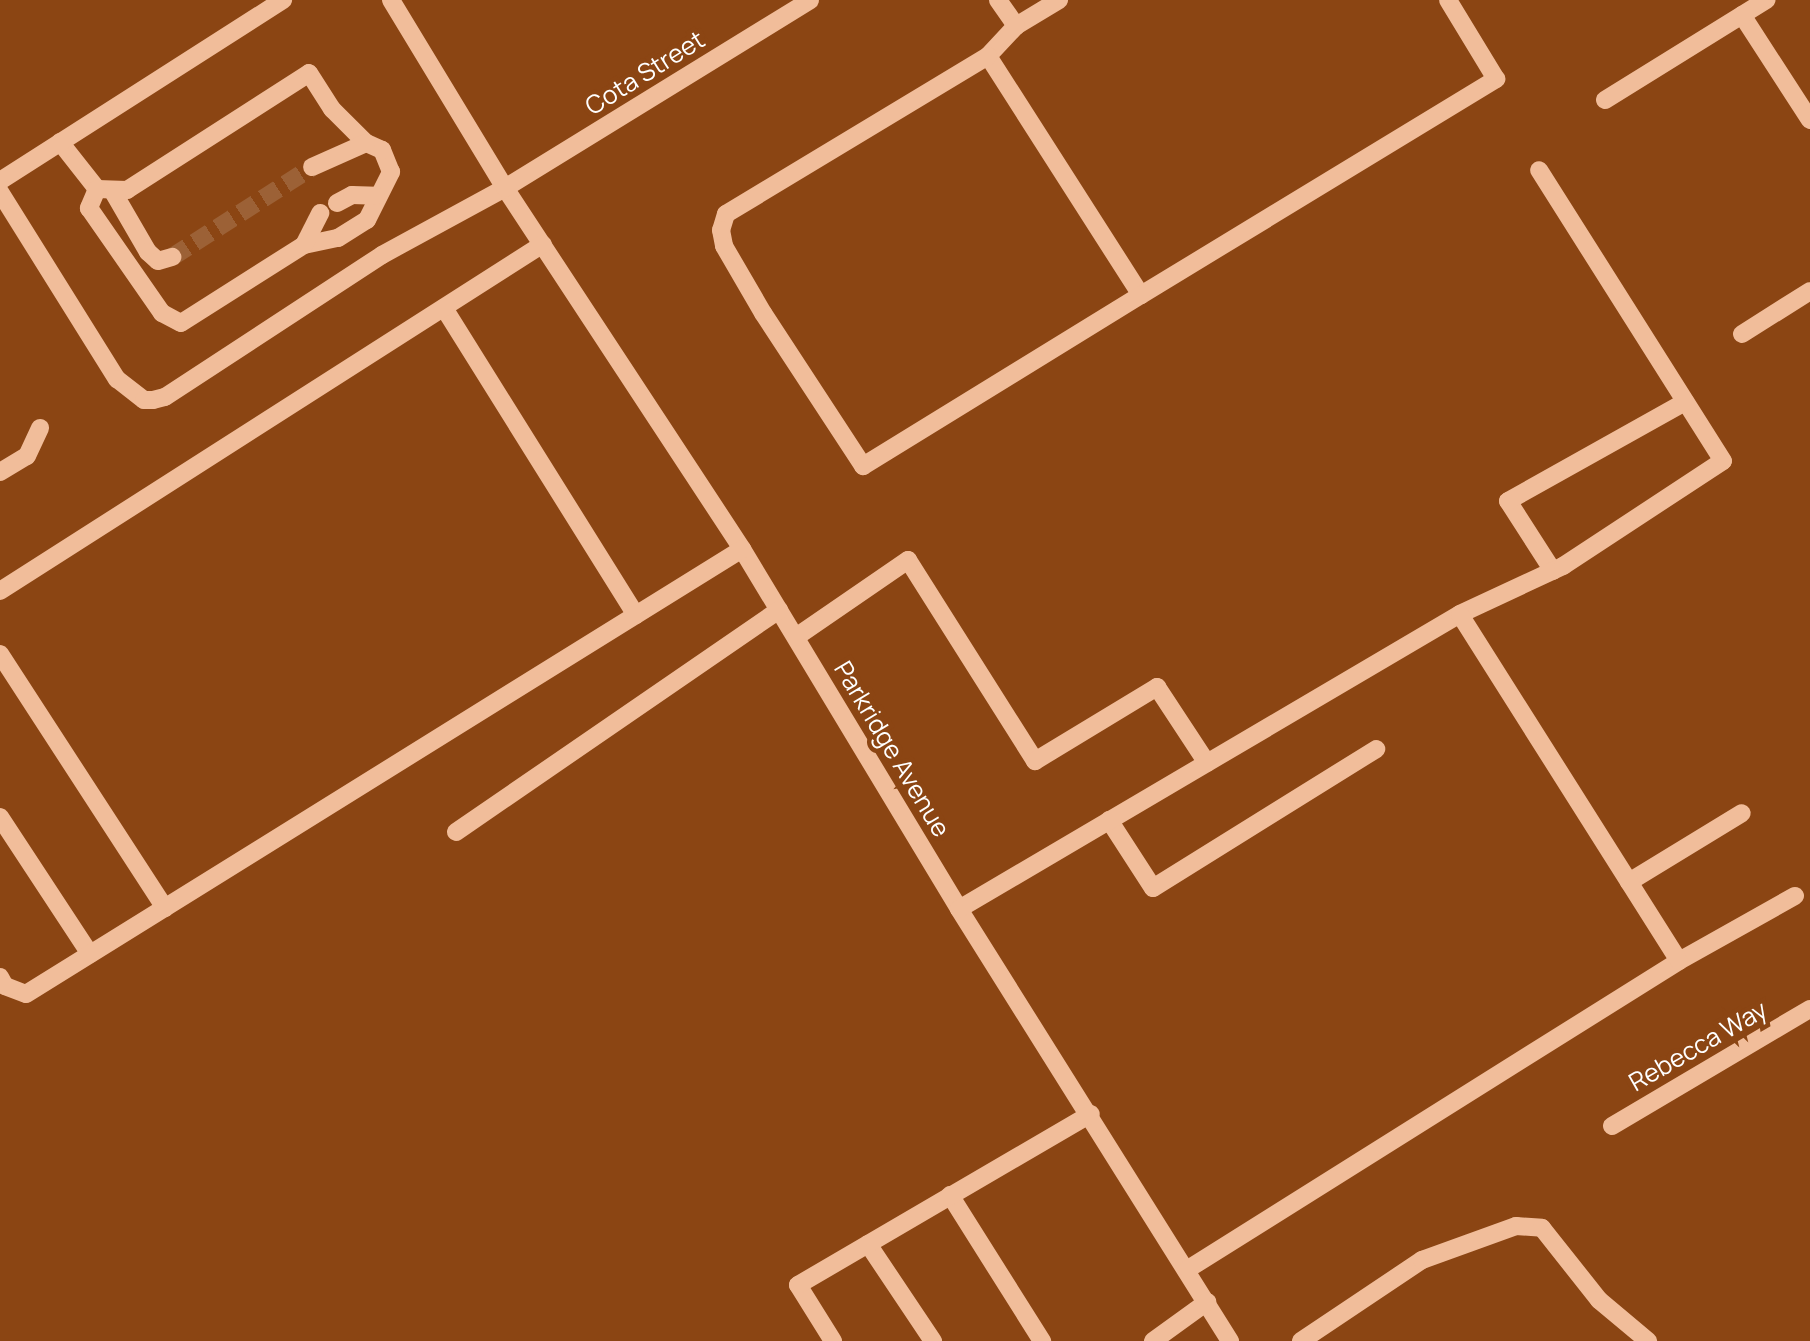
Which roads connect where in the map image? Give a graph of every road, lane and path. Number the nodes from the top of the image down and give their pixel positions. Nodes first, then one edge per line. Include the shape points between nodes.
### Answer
1 (283, 0) edge
2 (391, 0) edge
3 (810, 0) edge
4 (998, 0) edge
5 (1059, 0) edge
6 (1448, 0) edge
7 (1766, 0) edge
8 (1742, 15) junction
9 (1016, 26) junction
10 (988, 56) junction
11 (1604, 100) dead end
12 (1810, 120) edge
13 (60, 142) junction
14 (366, 143) junction
15 (312, 167) tunnel mouth
16 (1539, 170) dead end
17 (0, 180) edge
18 (505, 188) junction
19 (104, 190) junction
20 (0, 192) edge
21 (376, 196) junction
22 (542, 244) junction
23 (304, 245) junction
24 (172, 257) dead end
25 (1810, 291) edge
26 (1141, 295) junction
27 (444, 308) junction
28 (1742, 334) dead end
29 (1685, 402) junction
30 (40, 428) dead end
31 (0, 472) edge
32 (742, 549) junction
33 (1553, 571) junction
34 (0, 591) edge
35 (780, 610) junction
36 (1460, 614) junction
37 (636, 615) junction
38 (796, 637) junction
39 (0, 654) edge
40 (1376, 749) dead end
41 (1208, 762) junction
42 (1742, 813) dead end
43 (0, 817) edge
44 (1109, 820) junction
45 (456, 832) dead end
46 (1630, 882) junction
47 (1795, 896) dead end
48 (166, 908) junction
49 (959, 909) junction
50 (90, 954) junction
51 (1680, 961) junction
52 (0, 977) edge
53 (1810, 1009) edge
54 (1091, 1114) junction
55 (1612, 1126) dead end
56 (950, 1195) junction
57 (868, 1244) junction
58 (1188, 1270) junction
59 (1207, 1302) junction
60 (833, 1341) edge
61 (933, 1341) edge
62 (1042, 1341) edge
63 (1153, 1341) edge
64 (1230, 1341) edge
65 (1301, 1341) edge
66 (1648, 1341) edge

1 - 13 street
2 - 18 street, Parkridge Avenue
3 - 18 street, Cota Street
4 - 9 street
5 - 9 street
6 - 26 street via 1496,79
7 - 8 street
8 - 11 street
8 - 12 street
9 - 10 street
10 - 26 street
10 - 26 street via 726,214 724,246 763,313 863,466
13 - 17 street
13 - 19 street
14 - 15 street
14 - 19 street via 309,73 127,190
14 - 21 street via 382,150 391,172
16 - 29 street
18 - 20 street, Cota Street via 382,255 153,400 117,379
18 - 22 street, Parkridge Avenue
19 - 23 street via 90,208 168,320 182,323
19 - 24 street via 148,252 158,261
21 - 23 street via 367,220 338,238
21 - 23 street via 352,194 328,208
22 - 27 street
22 - 32 street, Parkridge Avenue
25 - 28 street
27 - 34 street
27 - 37 street
29 - 33 street via 1722,461
29 - 33 street via 1508,501
30 - 31 street via 26,456
32 - 35 street, Parkridge Avenue
32 - 37 street
33 - 36 street
35 - 38 street, Parkridge Avenue
35 - 45 street
36 - 41 street
36 - 46 street
37 - 48 street
38 - 41 street via 908,560 1036,761 1157,687
38 - 49 street, Parkridge Avenue
39 - 48 street
40 - 44 street via 1153,888
41 - 44 street
42 - 46 street
43 - 50 street
44 - 49 street
46 - 51 street
47 - 51 street
48 - 50 street
49 - 54 street, Parkridge Avenue
50 - 52 street via 26,994
51 - 58 street
53 - 55 street, Rebecca Way
54 - 56 street
54 - 58 street, Parkridge Avenue
56 - 57 street
56 - 62 street
57 - 60 street via 798,1284
57 - 61 street
58 - 59 street, Parkridge Avenue
59 - 63 street
59 - 64 street, Parkridge Avenue
65 - 66 street via 1422,1260 1516,1226 1542,1228 1599,1300

